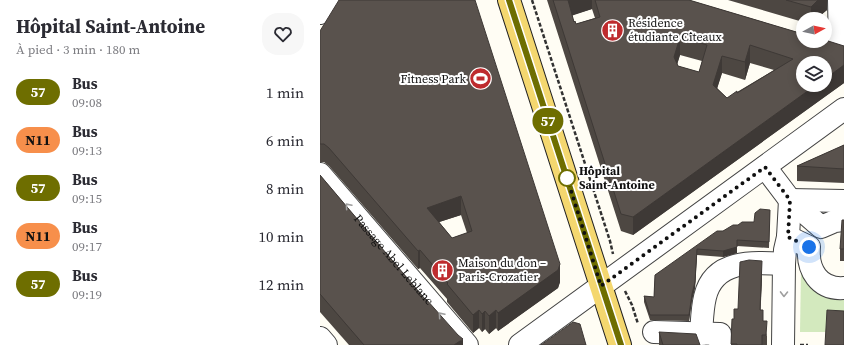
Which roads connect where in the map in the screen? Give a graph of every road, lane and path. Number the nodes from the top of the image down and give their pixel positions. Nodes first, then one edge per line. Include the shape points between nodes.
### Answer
1 (328, 0) edge
2 (509, 0) edge
3 (532, 0) edge
4 (838, 0) edge
5 (320, 13) edge
6 (835, 47) edge
7 (844, 109) edge
8 (765, 167) junction
9 (320, 174) edge
10 (790, 200) junction
11 (844, 201) edge
12 (844, 220) edge
13 (821, 227) junction
14 (788, 237) junction
15 (809, 247) junction
16 (614, 260) dead end
17 (784, 264) junction
18 (601, 286) junction
19 (844, 288) edge
20 (624, 290) dead end
21 (646, 329) joint
22 (701, 334) junction
23 (320, 338) edge
24 (326, 345) edge
25 (466, 345) edge
26 (520, 345) edge
27 (620, 345) edge
28 (720, 345) edge
29 (783, 345) edge

1 - 5 street
2 - 18 main road
3 - 16 path
4 - 6 street
7 - 8 street
8 - 10 street
8 - 18 street
25 -> 9 street, Passage Abel Leblanc
10 - 11 street
10 - 13 street
10 - 14 street
12 - 13 street
13 - 15 street via 812,238
14 - 15 street
14 - 17 street
15 - 19 street via 808,258 815,275 833,288
17 - 22 street via 734,265 718,274 704,298
17 -> 29 street
18 - 26 street
18 - 27 main road
20 - 21 path
21 - 22 street
22 - 28 street via 720,334
23 - 24 street

